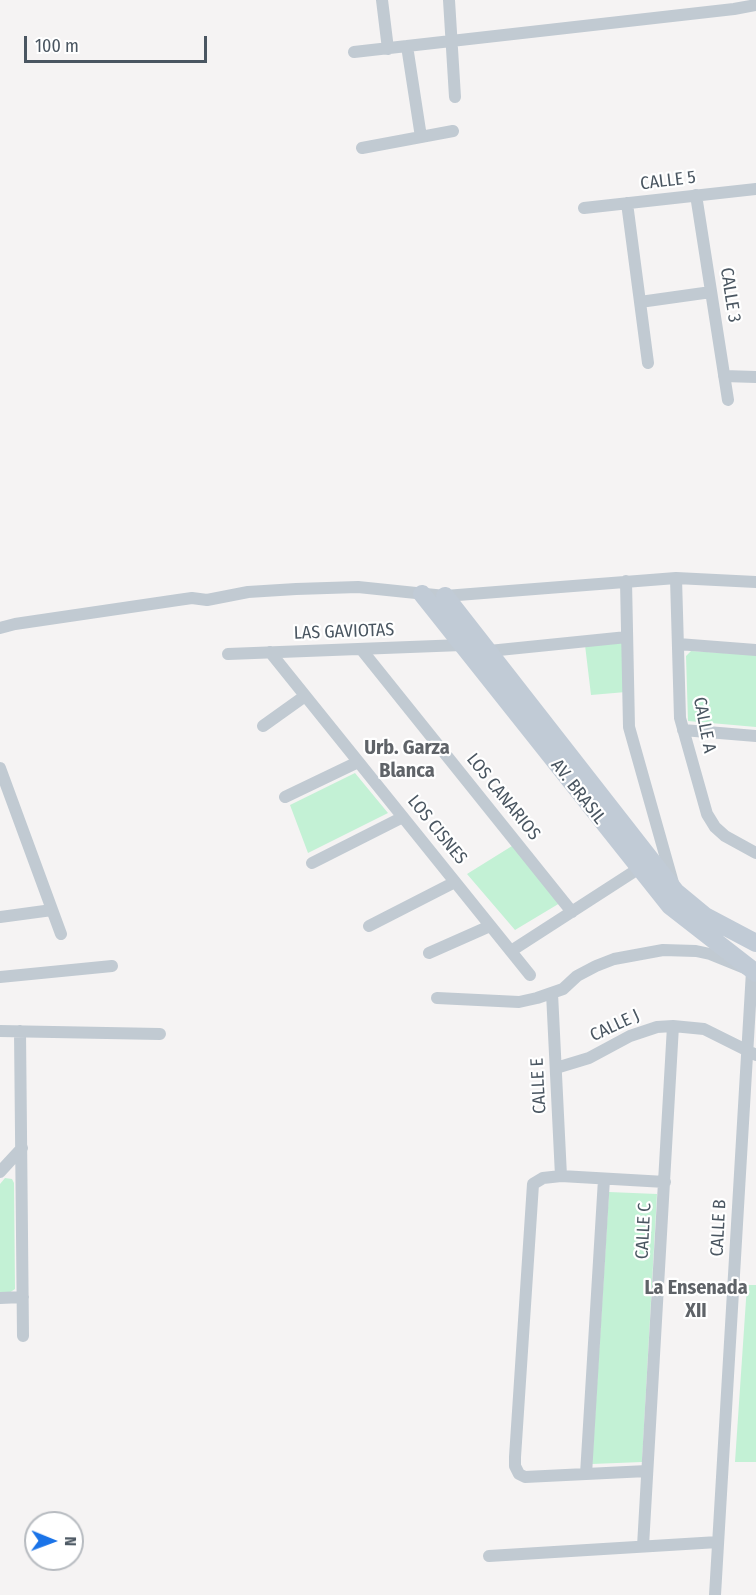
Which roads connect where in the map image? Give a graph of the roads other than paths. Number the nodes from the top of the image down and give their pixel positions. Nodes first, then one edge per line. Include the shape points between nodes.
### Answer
1 (382, 0) edge
2 (449, 0) edge
3 (756, 5) edge
4 (452, 41) junction
5 (407, 46) junction
6 (388, 49) junction
7 (354, 52) dead end
8 (455, 97) dead end
9 (453, 131) dead end
10 (421, 137) junction
11 (362, 147) dead end
12 (756, 189) edge
13 (696, 195) junction
14 (627, 203) junction
15 (584, 208) dead end
16 (711, 292) junction
17 (640, 302) junction
18 (648, 363) dead end
19 (724, 376) junction
20 (756, 377) edge
21 (728, 400) dead end
22 (676, 578) junction
23 (626, 581) junction
24 (756, 582) edge
25 (422, 594) junction
26 (445, 596) junction
27 (0, 628) edge
28 (627, 637) junction
29 (678, 644) junction
30 (462, 645) junction
31 (361, 649) junction
32 (756, 650) edge
33 (489, 651) junction
34 (270, 652) junction
35 (228, 654) dead end
36 (305, 696) junction
37 (263, 726) dead end
38 (683, 730) junction
39 (756, 736) edge
40 (358, 762) junction
41 (0, 768) edge
42 (285, 797) dead end
43 (403, 817) junction
44 (756, 853) edge
45 (312, 864) dead end
46 (638, 869) junction
47 (455, 882) junction
48 (676, 892) junction
49 (52, 910) junction
50 (572, 912) junction
51 (0, 917) edge
52 (369, 926) dead end
53 (490, 926) junction
54 (61, 934) dead end
55 (756, 943) edge
56 (511, 951) junction
57 (429, 952) dead end
58 (112, 966) dead end
59 (754, 972) edge
60 (530, 975) dead end
61 (0, 977) edge
62 (552, 993) junction
63 (436, 998) dead end
64 (673, 1026) junction
65 (0, 1031) edge
66 (20, 1031) junction
67 (160, 1034) dead end
68 (752, 1053) edge
69 (556, 1068) junction
70 (22, 1148) junction
71 (0, 1172) edge
72 (561, 1176) junction
73 (604, 1179) junction
74 (665, 1182) junction
75 (0, 1298) edge
76 (23, 1298) junction
77 (23, 1336) dead end
78 (647, 1471) junction
79 (586, 1474) junction
80 (718, 1542) junction
81 (643, 1546) junction
82 (489, 1556) dead end
83 (715, 1595) edge

1 - 6 street
2 - 4 street
3 - 4 street
4 - 5 street
4 - 8 street
5 - 6 street
5 - 10 street
6 - 7 street
9 - 10 street
10 - 11 street
12 - 13 street, CALLE 5
13 - 14 street, CALLE 5
13 - 16 street, CALLE 3
14 - 15 street, CALLE 5
14 - 17 street
16 - 17 street
16 - 19 street, CALLE 3
17 - 18 street
19 - 20 street
19 - 21 street, CALLE 3
22 - 23 street
22 - 24 street
22 - 29 street, CALLE A
23 - 26 street
23 - 28 street
25 - 26 street
25 - 27 street via 340,587 248,592
25 - 30 street, AV. BRASIL
26 - 33 street, AV. BRASIL
28 - 33 street
28 - 48 street via 629,727
29 - 32 street
29 - 38 street, CALLE A
30 - 31 street, LAS GAVIOTAS
30 - 46 street, AV. BRASIL
31 - 34 street, LAS GAVIOTAS
31 - 50 street, LOS CANARIOS
33 - 48 street, AV. BRASIL
34 - 35 street, LAS GAVIOTAS
34 - 36 street, LOS CISNES
36 - 37 street
36 - 40 street, LOS CISNES
38 - 39 street
38 - 44 street, CALLE A via 707,814 725,836
40 - 42 street
40 - 43 street, LOS CISNES
41 - 49 street
43 - 45 street
43 - 47 street, LOS CISNES
46 - 50 street
46 - 59 street, AV. BRASIL via 670,906
47 - 52 street
47 - 53 street, LOS CISNES
48 - 55 street, AV. BRASIL via 705,916
49 - 51 street
49 - 54 street
50 - 56 street
53 - 56 street, LOS CISNES
53 - 57 street
56 - 60 street, LOS CISNES
58 - 61 street
59 - 62 street via 696,951 651,951 596,966
59 - 68 street, CALLE B
62 - 63 street via 519,1002
62 - 69 street, CALLE E
64 - 68 street, CALLE J via 704,1029
64 - 69 street, CALLE J via 630,1036 589,1058
64 - 74 street, CALLE C
65 - 66 street
66 - 67 street
66 - 70 street
68 - 80 street, CALLE B
69 - 72 street, CALLE E
70 - 71 street
70 - 76 street
72 - 73 street
72 - 79 street via 533,1184 515,1466 525,1477
73 - 74 street
73 - 79 street
74 - 78 street, CALLE C
75 - 76 street
76 - 77 street
78 - 79 street
78 - 81 street, CALLE C
80 - 81 street
80 - 83 street, CALLE B
81 - 82 street

